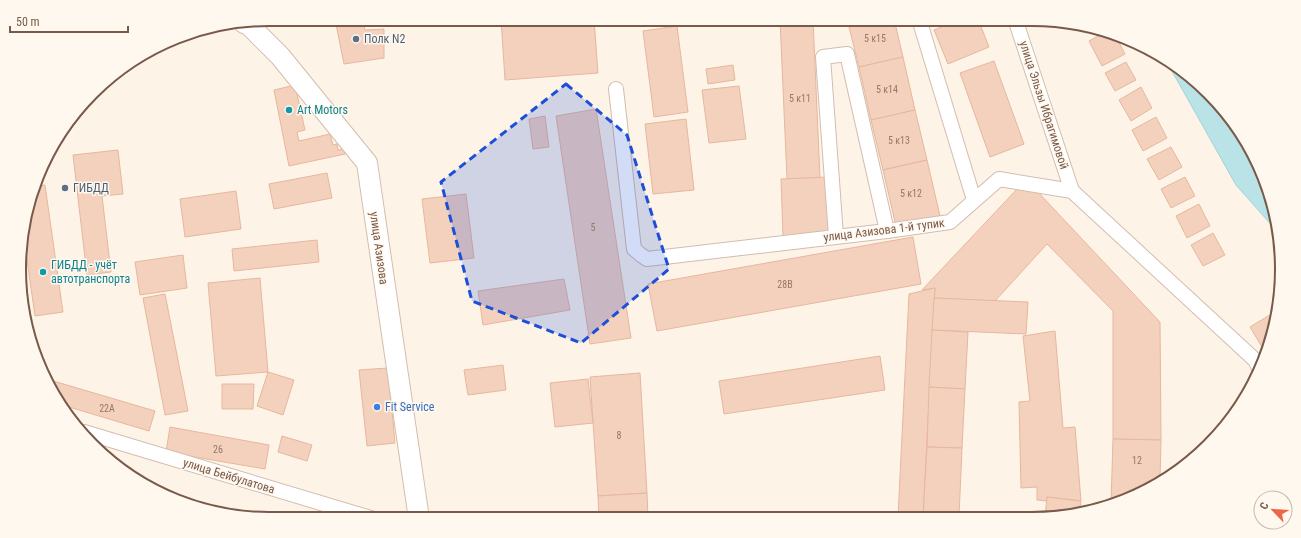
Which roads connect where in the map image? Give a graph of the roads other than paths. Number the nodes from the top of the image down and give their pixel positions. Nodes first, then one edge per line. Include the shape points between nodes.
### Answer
1 (265, 26) edge
2 (921, 26) edge
3 (1018, 26) edge
4 (250, 27) edge
5 (616, 89) dead end
6 (1072, 191) junction
7 (974, 200) junction
8 (887, 231) junction
9 (836, 236) junction
10 (1256, 363) edge
11 (91, 434) edge
12 (351, 512) edge
13 (418, 512) edge
14 (431, 512) edge

1 - 14 main road, улица Азизова via 293,52 377,161
2 - 7 street
3 - 6 street, улица Эльзы Ибрагимовой
4 - 13 main road, улица Азизова via 280,56 367,162
5 - 9 street, улица Азизова 1-й тупик via 634,249 641,255 647,259
6 - 7 street, улица Азизова 1-й тупик via 999,179
6 - 10 street
7 - 8 street, улица Азизова 1-й тупик via 950,222
8 - 9 street, улица Азизова 1-й тупик
8 - 9 street via 847,54 823,57
11 - 12 street, улица Бейбулатова

